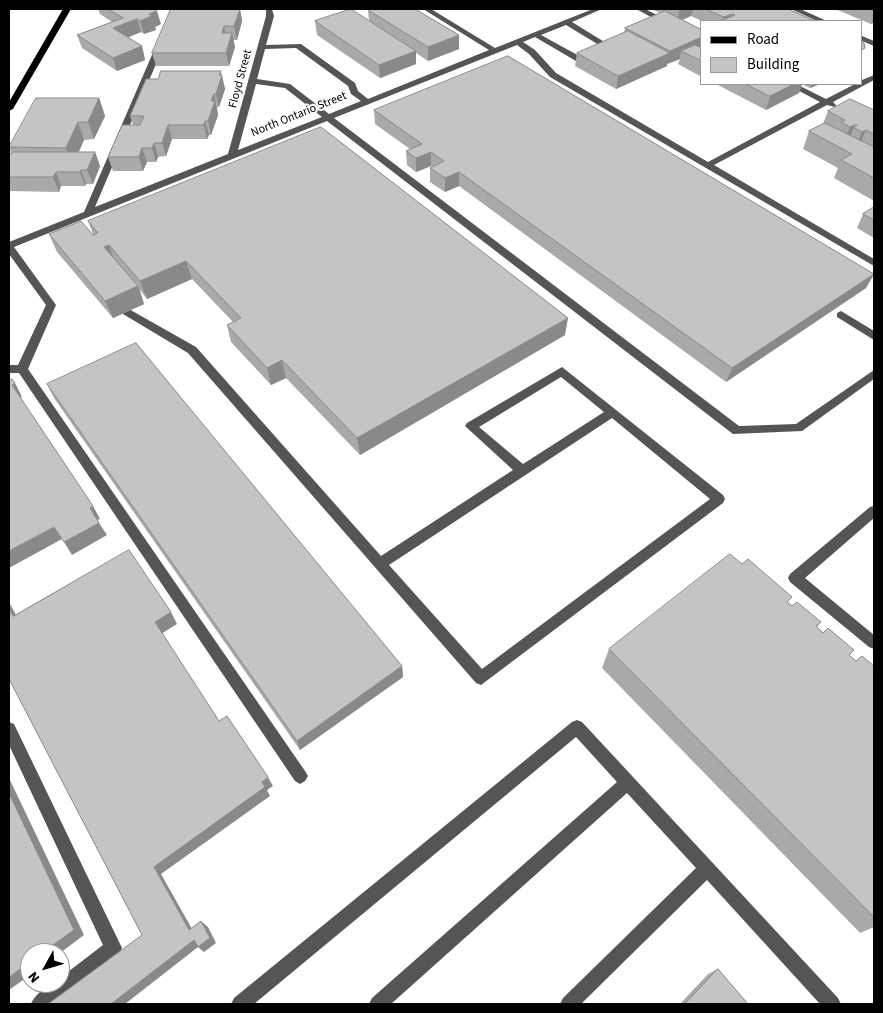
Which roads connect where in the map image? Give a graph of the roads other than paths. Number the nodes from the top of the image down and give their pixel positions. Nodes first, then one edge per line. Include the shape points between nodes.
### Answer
1 (67, 9) edge
2 (269, 9) edge
3 (426, 9) edge
4 (600, 9) edge
5 (640, 9) edge
6 (796, 9) edge
7 (822, 20) edge
8 (566, 22) junction
9 (675, 26) edge
10 (536, 34) junction
11 (164, 35) edge
12 (518, 42) junction
13 (262, 47) junction
14 (495, 51) junction
15 (253, 82) junction
16 (792, 85) edge
17 (859, 85) edge
18 (367, 102) junction
19 (827, 102) junction
20 (9, 109) edge
21 (844, 111) edge
22 (326, 118) junction
23 (232, 156) junction
24 (708, 165) junction
25 (88, 213) junction
26 (9, 246) edge
27 (874, 263) edge
28 (127, 312) edge
29 (841, 315) edge
30 (874, 336) edge
31 (9, 369) edge
32 (22, 369) junction
33 (874, 374) edge
34 (612, 412) junction
35 (522, 471) junction
36 (874, 511) edge
37 (381, 563) junction
38 (874, 643) edge
39 (9, 729) edge
40 (300, 776) dead end
41 (628, 782) junction
42 (708, 868) junction
43 (40, 1004) edge
44 (240, 1004) edge
45 (378, 1004) edge
46 (569, 1004) edge
47 (832, 1004) edge

1 - 20 main road
2 - 13 street, Floyd Street
3 - 14 street
4 - 8 street, North Ontario Street
5 - 9 street
6 - 7 street
8 - 10 street, North Ontario Street
8 - 10 street via 610,48 585,60
10 - 12 street, North Ontario Street
11 - 25 street
12 - 14 street, North Ontario Street
12 - 24 street via 554,76
13 - 15 street, Floyd Street
13 - 18 street via 298,46 352,85 354,92
14 - 18 street, North Ontario Street
15 - 22 street via 287,86
15 - 23 street, Floyd Street
16 - 19 street
17 - 19 street
18 - 22 street, North Ontario Street
19 - 21 street
19 - 24 street
22 - 23 street, North Ontario Street
22 - 33 street via 736,431 798,428
23 - 25 street, North Ontario Street
24 - 27 street
25 - 26 street, North Ontario Street
26 - 32 street via 51,305
28 - 37 street via 192,350
29 - 30 street
31 - 32 street
32 - 40 street
34 - 35 street
34 - 35 street via 562,371 471,426
34 - 37 street via 719,499 481,678
35 - 37 street
36 - 38 street via 795,578
39 - 43 street via 113,948
41 - 42 street
41 - 44 street via 577,727
41 - 45 street
42 - 46 street
42 - 47 street

